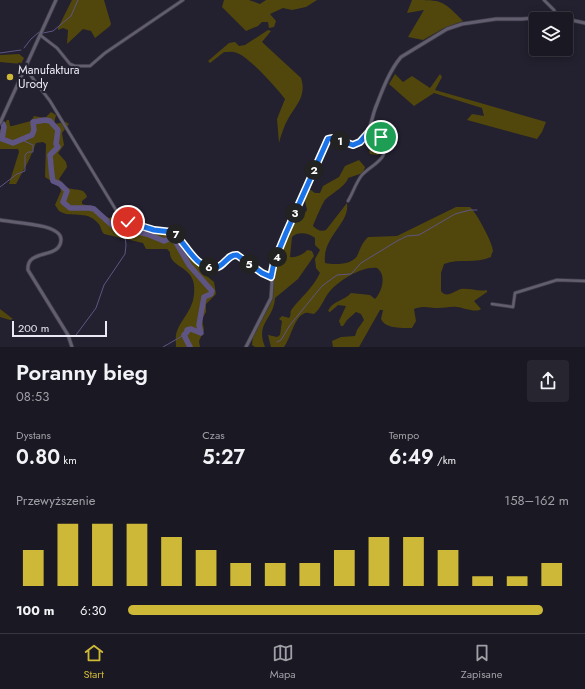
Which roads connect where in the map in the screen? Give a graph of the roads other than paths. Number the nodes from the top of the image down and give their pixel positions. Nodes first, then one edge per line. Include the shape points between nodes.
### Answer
1 (56, 0) edge
2 (183, 0) edge
3 (546, 0) edge
4 (555, 12) edge
5 (529, 18) edge
6 (573, 20) edge
7 (585, 23) edge
8 (40, 35) junction
9 (25, 68) junction
10 (0, 123) edge
11 (368, 133) junction
12 (348, 201) dead end
13 (0, 220) edge
14 (271, 277) junction
15 (585, 281) edge
16 (492, 304) dead end
17 (72, 347) edge
18 (246, 347) edge

1 - 8 street
2 - 8 street via 90,66 70,64 57,48
3 - 4 street
5 - 11 street via 462,24 447,29 401,57 376,104
6 - 7 street
8 - 9 street
9 - 10 street
9 - 14 street via 50,101 119,215 128,222 154,230 172,232 191,255 209,267 220,266 230,257 237,255
11 - 12 street via 381,137 384,152 380,161 362,176
11 - 14 street via 360,142 353,145 331,138 326,142 274,262
13 - 17 street via 49,228 59,234 61,242 57,248 31,259 28,270 68,335
14 - 18 street via 271,298
15 - 16 street via 551,281 515,293 513,307

